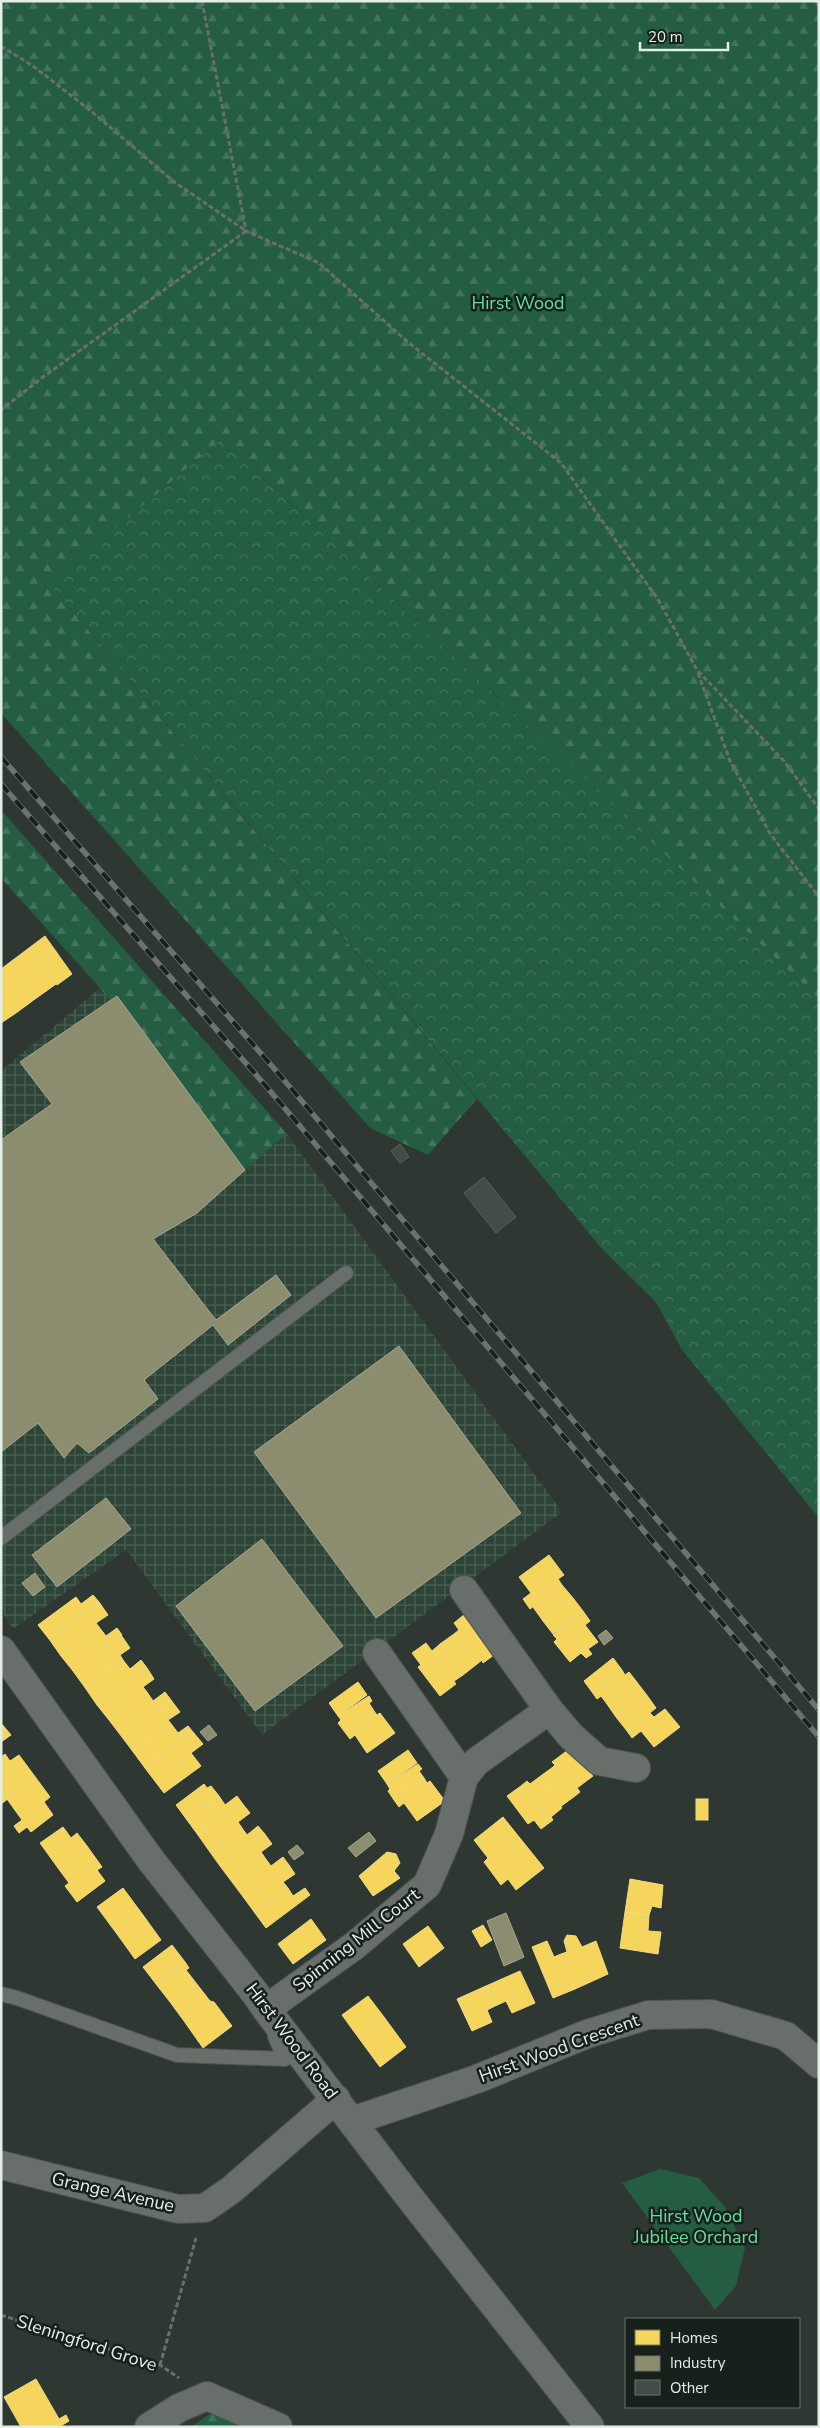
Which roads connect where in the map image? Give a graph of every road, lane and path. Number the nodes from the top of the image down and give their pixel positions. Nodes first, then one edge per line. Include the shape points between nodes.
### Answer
1 (202, 1) edge
2 (816, 1) edge
3 (819, 8) edge
4 (1, 46) edge
5 (246, 231) junction
6 (1, 410) edge
7 (697, 670) junction
8 (819, 809) edge
9 (819, 897) edge
10 (346, 1273) dead end
11 (1, 1538) edge
12 (464, 1590) dead end
13 (1, 1650) edge
14 (377, 1653) dead end
15 (549, 1710) junction
16 (636, 1768) dead end
17 (464, 1777) junction
18 (1, 1994) edge
19 (260, 2001) junction
20 (819, 2064) edge
21 (336, 2099) junction
22 (352, 2121) junction
23 (1, 2165) edge
24 (205, 2208) junction
25 (1, 2315) edge
26 (160, 2364) junction
27 (207, 2396) junction
28 (149, 2427) edge
29 (278, 2427) edge
30 (590, 2427) edge

1 - 5 path
2 - 3 path
4 - 5 path via 33,66 91,111 173,181
5 - 6 path
5 - 7 path via 319,263 409,343 561,463 660,601
7 - 8 path via 784,761
7 - 9 path via 730,762 771,835
10 - 11 lane
12 - 15 street
13 - 19 street, Hirst Wood Road via 150,1859
14 - 17 street
15 - 16 street via 599,1761
15 - 17 street, Spinning Mill Court via 476,1762
17 - 19 street, Spinning Mill Court via 449,1834 427,1885 354,1946
18 - 19 lane via 177,2055 286,2059
19 - 21 street, Hirst Wood Road
20 - 22 street, Hirst Wood Crescent via 786,2036 711,2014 648,2015 587,2034 477,2079
21 - 22 street, Hirst Wood Road
21 - 24 street via 231,2190
22 - 30 street, Hirst Wood Road
23 - 24 street, Grange Avenue via 178,2209
24 - 26 path
25 - 26 path, Sleningford Grove
26 - 27 path, Sleningford Grove
27 - 28 street via 179,2408
27 - 29 street

